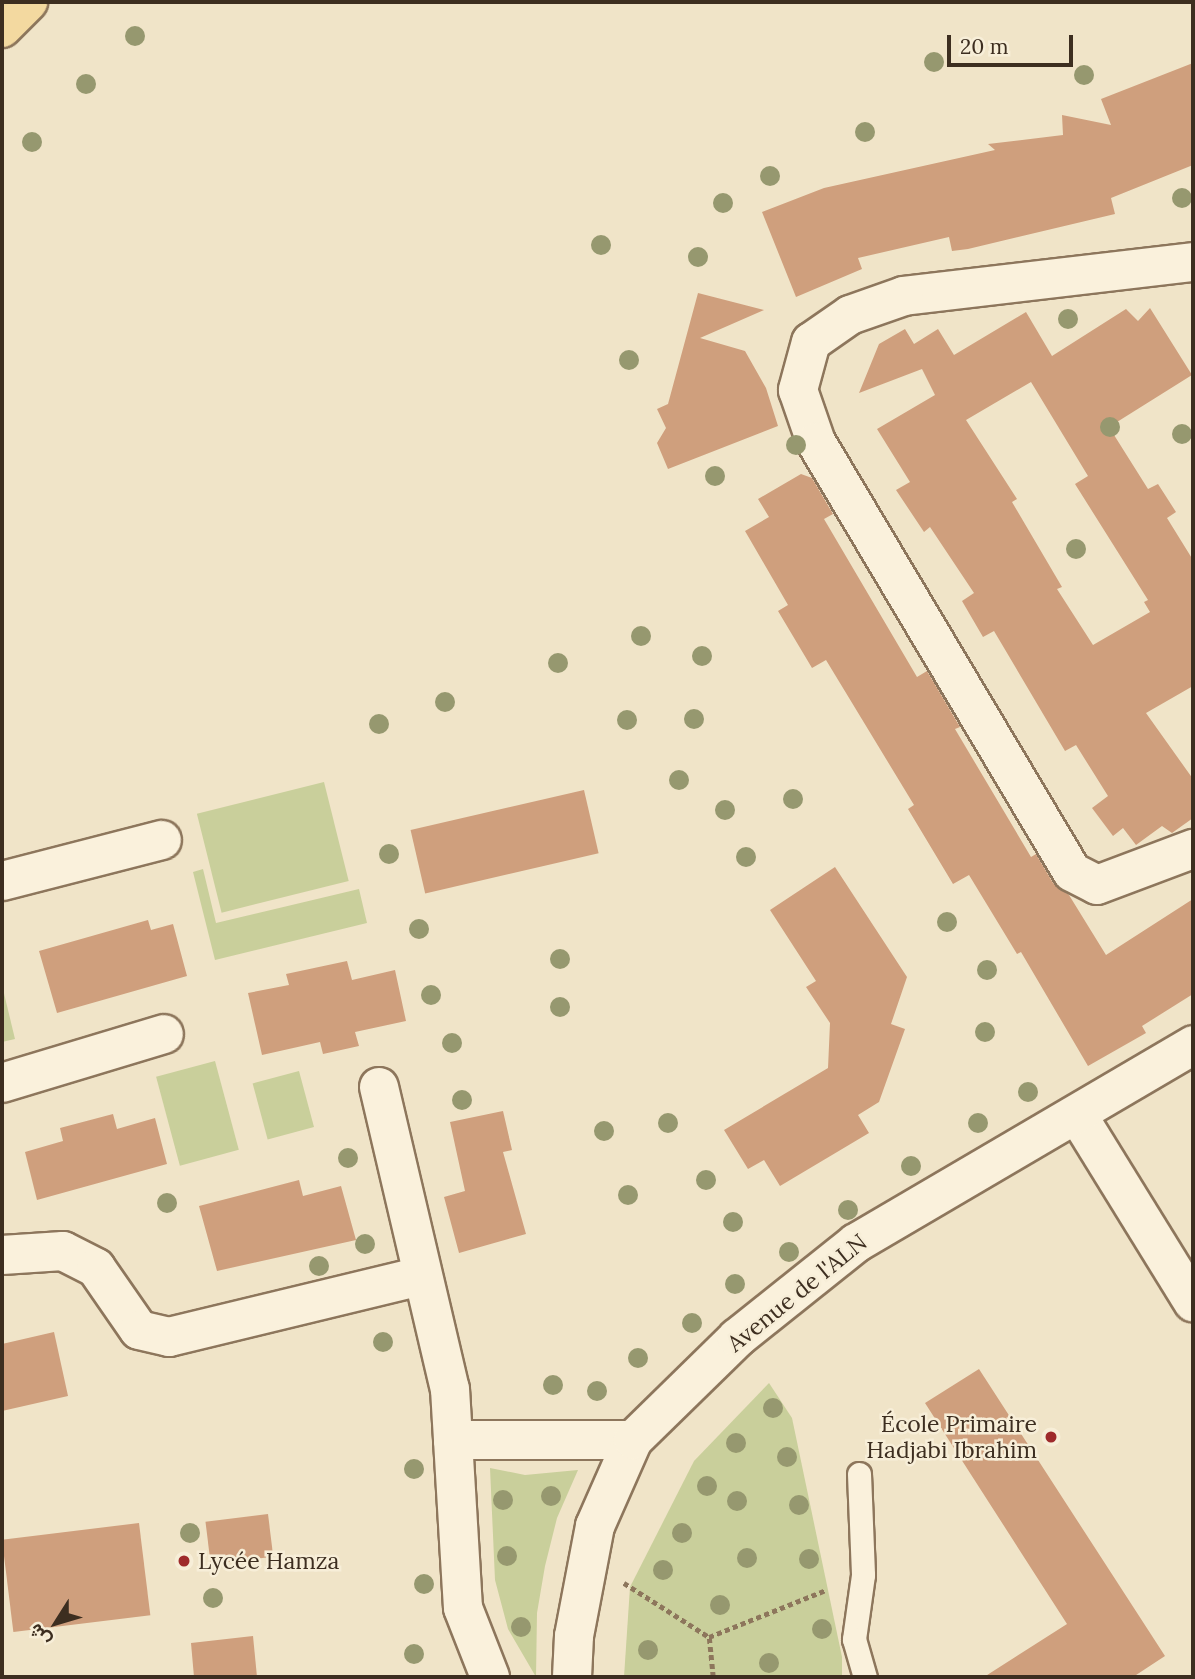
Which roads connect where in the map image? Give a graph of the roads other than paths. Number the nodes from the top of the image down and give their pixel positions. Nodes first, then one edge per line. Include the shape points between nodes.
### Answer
1 (28, 2) edge
2 (2, 28) edge
3 (1193, 262) edge
4 (162, 840) dead end
5 (1193, 849) edge
6 (2, 881) edge
7 (164, 1034) dead end
8 (1193, 1045) edge
9 (2, 1083) edge
10 (379, 1087) dead end
11 (1078, 1116) junction
12 (2, 1255) edge
13 (422, 1276) junction
14 (1193, 1302) edge
15 (453, 1440) junction
16 (633, 1440) junction
17 (859, 1475) dead end
18 (491, 1677) edge
19 (572, 1677) edge
20 (864, 1677) edge

1 - 2 main road
3 - 5 street via 904,296 850,315 811,342 798,390 816,442 1072,872 1097,885
4 - 6 street
7 - 9 street
8 - 11 street, Avenue de l'ALN
10 - 13 street
11 - 14 street
11 - 16 street, Avenue de l'ALN via 856,1243 737,1338
12 - 13 street via 63,1251 96,1268 139,1330 169,1337
13 - 15 street via 450,1389
15 - 16 street
15 - 18 street via 463,1608
16 - 19 street, Avenue de l'ALN via 595,1526
17 - 20 lane via 863,1575 854,1639

